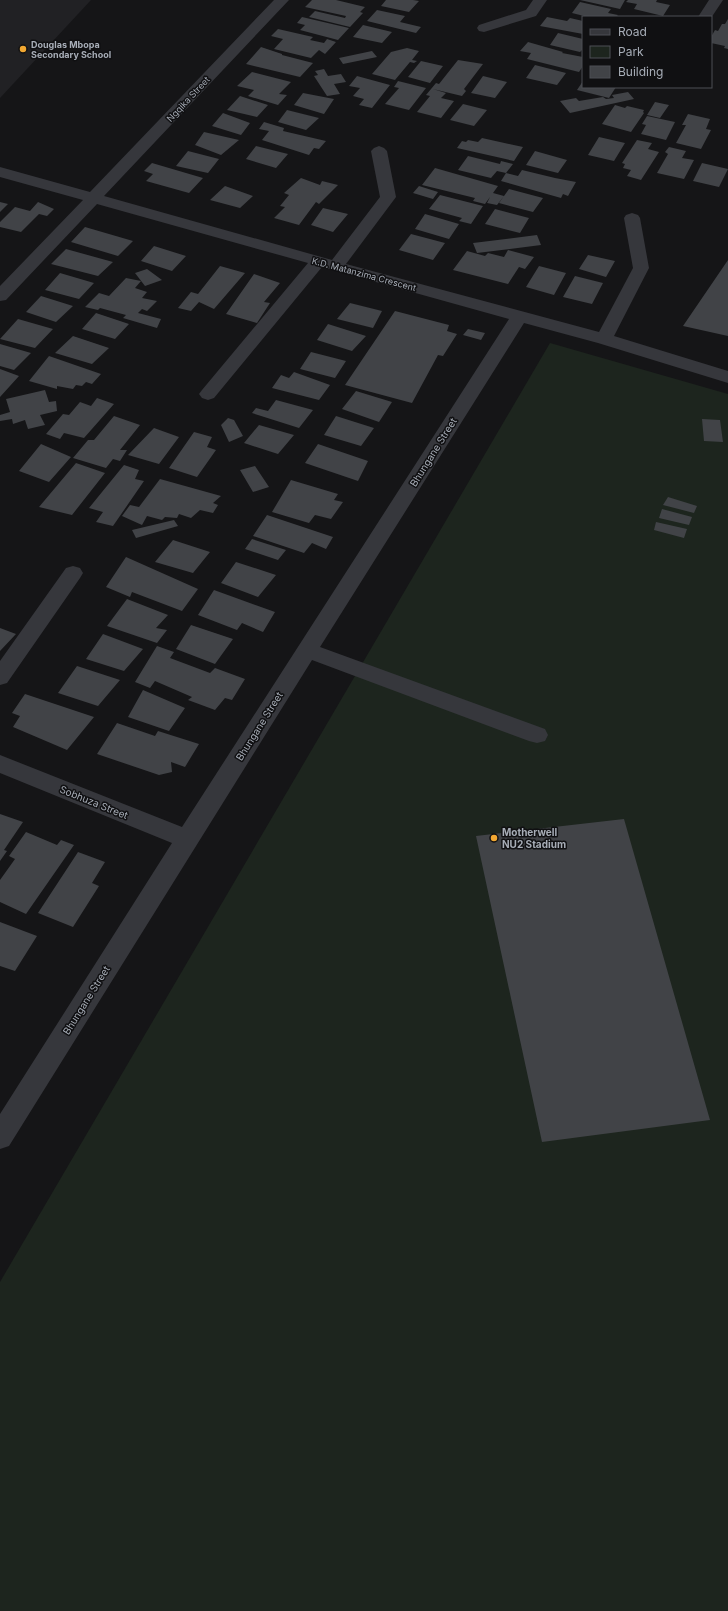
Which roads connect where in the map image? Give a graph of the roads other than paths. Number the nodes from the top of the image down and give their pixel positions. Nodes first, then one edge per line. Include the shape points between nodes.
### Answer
1 (282, 0) edge
2 (540, 0) edge
3 (716, 0) edge
4 (725, 0) edge
5 (728, 1) edge
6 (706, 16) edge
7 (484, 28) dead end
8 (379, 151) dead end
9 (0, 172) edge
10 (94, 198) junction
11 (632, 218) dead end
12 (319, 262) junction
13 (336, 266) junction
14 (0, 296) edge
15 (520, 315) junction
16 (604, 339) junction
17 (728, 377) edge
18 (208, 394) dead end
19 (74, 573) dead end
20 (307, 650) junction
21 (0, 677) edge
22 (537, 735) dead end
23 (0, 764) edge
24 (187, 839) junction
25 (0, 1137) edge

1 - 10 street, Ngqika Street
2 - 7 street via 531,13
3 - 6 street
4 - 5 street
8 - 13 street via 388,197
9 - 10 street, K.D. Matanzima Crescent
10 - 12 street, K.D. Matanzima Crescent
10 - 14 street, Ngqika Street
11 - 16 street via 641,268
12 - 13 street, K.D. Matanzima Crescent
12 - 18 street
13 - 15 street, K.D. Matanzima Crescent
15 - 16 street, K.D. Matanzima Crescent
15 - 20 street, Bhungane Street
16 - 17 street, K.D. Matanzima Crescent
19 - 21 street
20 - 22 street
20 - 24 street, Bhungane Street
23 - 24 street, Sobhuza Street
24 - 25 street, Bhungane Street

